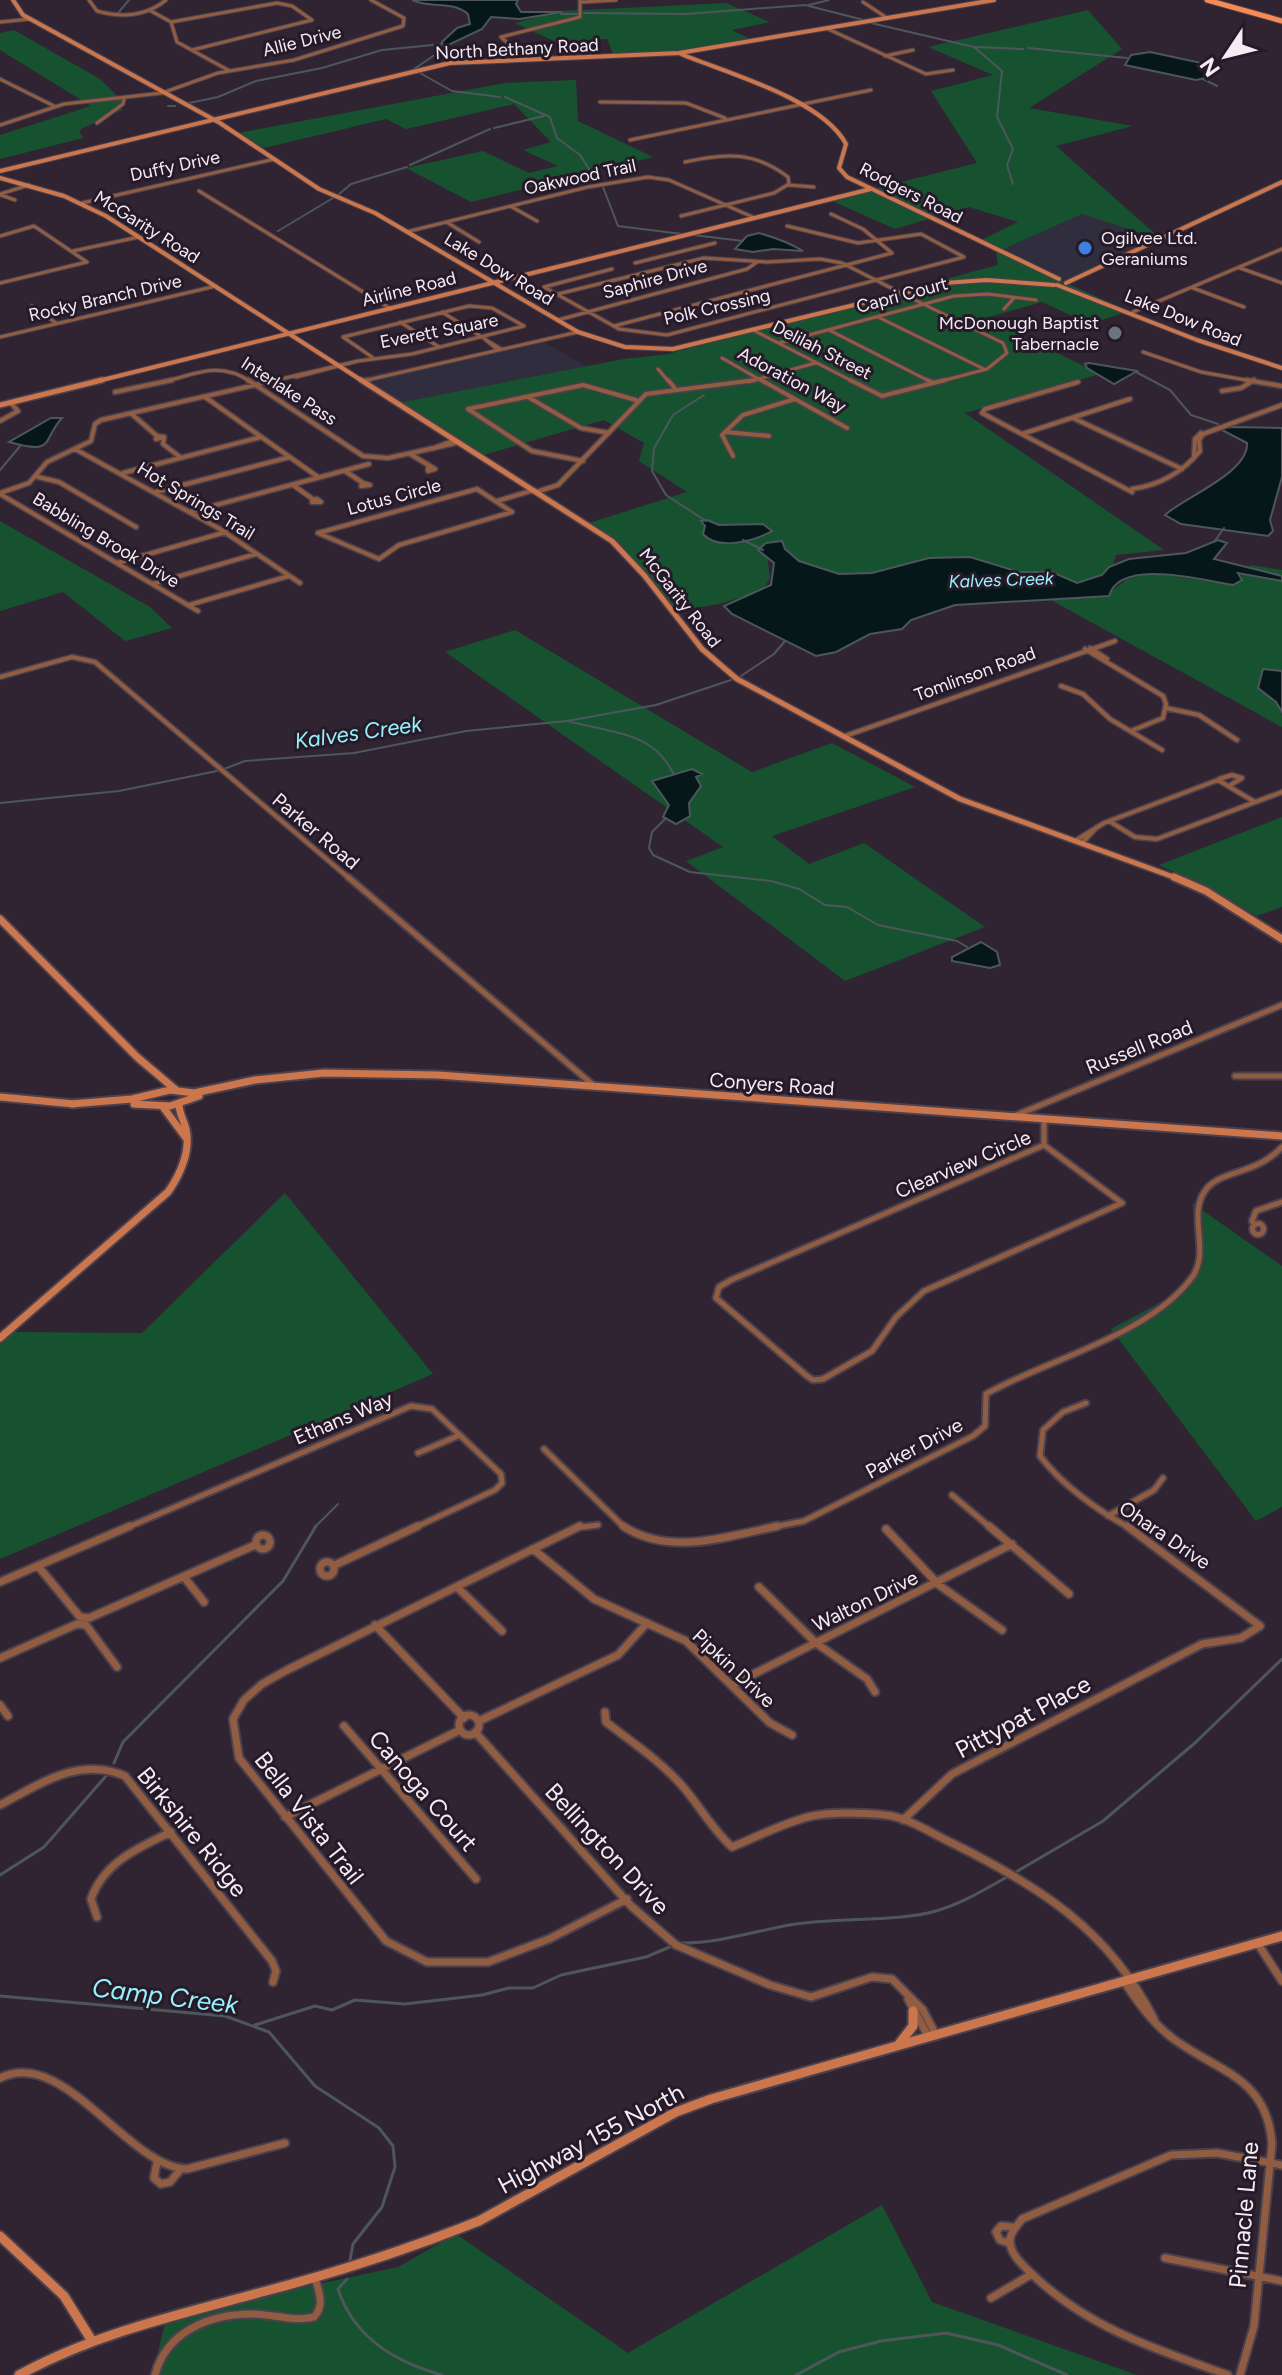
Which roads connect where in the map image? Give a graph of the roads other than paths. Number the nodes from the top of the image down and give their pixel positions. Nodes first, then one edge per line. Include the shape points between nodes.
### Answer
1 (13, 0) edge
2 (89, 0) edge
3 (166, 0) edge
4 (371, 0) edge
5 (616, 0) edge
6 (994, 0) edge
7 (1207, 0) edge
8 (581, 1) edge
9 (863, 2) dead end
10 (151, 11) junction
11 (30, 19) junction
12 (888, 19) junction
13 (1282, 21) edge
14 (0, 22) edge
15 (171, 22) junction
16 (828, 29) junction
17 (192, 50) junction
18 (913, 50) dead end
19 (679, 53) junction
20 (884, 56) junction
21 (528, 59) junction
22 (229, 70) junction
23 (953, 70) dead end
24 (0, 79) edge
25 (871, 90) dead end
26 (162, 93) junction
27 (124, 99) junction
28 (600, 102) dead end
29 (801, 105) junction
30 (55, 106) junction
31 (726, 118) junction
32 (213, 119) junction
33 (97, 123) dead end
34 (0, 125) edge
35 (630, 140) dead end
36 (275, 159) junction
37 (685, 162) dead end
38 (0, 171) edge
39 (0, 178) edge
40 (1282, 182) edge
41 (29, 185) junction
42 (788, 185) junction
43 (814, 187) dead end
44 (871, 189) junction
45 (199, 191) dead end
46 (0, 194) edge
47 (15, 200) dead end
48 (82, 203) junction
49 (728, 205) junction
50 (511, 207) junction
51 (831, 214) dead end
52 (681, 216) dead end
53 (755, 218) junction
54 (537, 221) dead end
55 (447, 223) junction
56 (787, 226) dead end
57 (406, 232) junction
58 (0, 236) edge
59 (139, 237) junction
60 (879, 241) junction
61 (479, 242) dead end
62 (715, 243) dead end
63 (696, 248) junction
64 (1282, 249) edge
65 (72, 251) junction
66 (653, 258) junction
67 (708, 258) junction
68 (757, 262) junction
69 (635, 263) dead end
70 (848, 265) junction
71 (669, 266) junction
72 (1239, 268) junction
73 (612, 269) dead end
74 (584, 276) junction
75 (880, 282) junction
76 (1058, 282) junction
77 (0, 283) edge
78 (493, 283) junction
79 (1282, 283) edge
80 (599, 284) junction
81 (216, 286) junction
82 (1192, 287) junction
83 (899, 293) junction
84 (557, 295) junction
85 (1014, 297) junction
86 (1036, 300) dead end
87 (922, 303) junction
88 (32, 306) dead end
89 (1244, 307) dead end
90 (391, 309) junction
91 (1004, 309) dead end
92 (441, 312) junction
93 (588, 312) junction
94 (1133, 312) junction
95 (877, 316) junction
96 (558, 320) junction
97 (399, 322) junction
98 (57, 324) junction
99 (613, 327) junction
100 (753, 330) junction
101 (828, 330) junction
102 (578, 332) junction
103 (289, 333) junction
104 (0, 337) edge
105 (484, 339) junction
106 (778, 343) junction
107 (440, 347) junction
108 (500, 350) junction
109 (1143, 352) dead end
110 (372, 357) junction
111 (722, 358) dead end
112 (816, 363) junction
113 (339, 366) junction
114 (1282, 368) edge
115 (658, 369) dead end
116 (985, 369) junction
117 (758, 379) junction
118 (1255, 379) junction
119 (363, 381) junction
120 (1078, 382) dead end
121 (257, 384) junction
122 (935, 384) junction
123 (1282, 386) edge
124 (674, 388) junction
125 (125, 390) dead end
126 (1222, 391) dead end
127 (527, 396) junction
128 (205, 397) junction
129 (796, 399) junction
130 (1130, 399) dead end
131 (637, 400) junction
132 (10, 402) junction
133 (1282, 403) edge
134 (0, 405) edge
135 (133, 415) junction
136 (1073, 418) junction
137 (0, 421) edge
138 (847, 428) dead end
139 (724, 432) junction
140 (610, 434) junction
141 (1021, 434) junction
142 (769, 436) dead end
143 (261, 437) junction
144 (457, 441) junction
145 (75, 449) junction
146 (410, 454) junction
147 (733, 456) dead end
148 (290, 457) junction
149 (181, 458) junction
150 (373, 460) junction
151 (583, 461) junction
152 (428, 468) dead end
153 (1182, 469) junction
154 (345, 471) junction
155 (122, 473) junction
156 (37, 477) junction
157 (319, 477) junction
158 (363, 483) dead end
159 (293, 485) junction
160 (536, 491) junction
161 (156, 492) junction
162 (0, 493) edge
163 (314, 500) dead end
164 (498, 502) junction
165 (190, 512) junction
166 (136, 527) dead end
167 (226, 532) junction
168 (257, 554) junction
169 (116, 563) junction
170 (289, 576) junction
171 (300, 583) dead end
172 (152, 584) junction
173 (188, 606) junction
174 (198, 611) dead end
175 (1115, 641) dead end
176 (1088, 649) junction
177 (0, 677) edge
178 (1061, 686) dead end
179 (1166, 708) junction
180 (1131, 731) junction
181 (845, 736) junction
182 (1237, 740) dead end
183 (1162, 750) dead end
184 (1218, 780) junction
185 (1229, 786) junction
186 (1282, 792) edge
187 (1255, 802) junction
188 (1108, 821) junction
189 (1078, 842) junction
190 (0, 919) edge
191 (1282, 939) edge
192 (1282, 1005) edge
193 (137, 1057) junction
194 (1235, 1076) dead end
195 (1282, 1076) edge
196 (594, 1086) junction
197 (160, 1093) junction
198 (0, 1097) edge
199 (180, 1097) junction
200 (71, 1104) junction
201 (159, 1104) junction
202 (1009, 1118) junction
203 (1044, 1120) junction
204 (1282, 1136) edge
205 (186, 1138) junction
206 (1044, 1145) junction
207 (1282, 1147) edge
208 (1282, 1202) edge
209 (1255, 1225) dead end
210 (0, 1338) edge
211 (1086, 1403) dead end
212 (460, 1435) junction
213 (544, 1449) dead end
214 (418, 1453) dead end
215 (1163, 1478) dead end
216 (952, 1495) dead end
217 (1108, 1516) junction
218 (598, 1525) dead end
219 (886, 1529) dead end
220 (1012, 1544) junction
221 (255, 1545) dead end
222 (533, 1549) junction
223 (335, 1565) dead end
224 (38, 1566) junction
225 (184, 1577) junction
226 (0, 1582) edge
227 (936, 1584) junction
228 (456, 1587) junction
229 (759, 1587) dead end
230 (1069, 1594) dead end
231 (204, 1602) dead end
232 (78, 1620) junction
233 (88, 1622) junction
234 (647, 1623) junction
235 (375, 1625) junction
236 (1002, 1630) dead end
237 (502, 1631) dead end
238 (816, 1643) junction
239 (0, 1658) edge
240 (1170, 1660) joint
241 (117, 1667) dead end
242 (732, 1685) junction
243 (875, 1692) dead end
244 (0, 1705) edge
245 (605, 1712) dead end
246 (8, 1716) dead end
247 (464, 1718) junction
248 (479, 1721) junction
249 (344, 1726) dead end
250 (460, 1730) junction
251 (475, 1732) junction
252 (792, 1735) dead end
253 (379, 1769) junction
254 (0, 1805) edge
255 (285, 1817) junction
256 (903, 1820) junction
257 (171, 1832) junction
258 (476, 1879) dead end
259 (627, 1899) junction
260 (97, 1917) dead end
261 (1282, 1936) edge
262 (1258, 1943) junction
263 (1129, 1981) junction
264 (1282, 1981) edge
265 (273, 1982) dead end
266 (906, 1994) junction
267 (913, 2011) junction
268 (932, 2037) junction
269 (896, 2047) junction
270 (1, 2076) edge
271 (285, 2143) dead end
272 (157, 2162) junction
273 (1270, 2163) junction
274 (1282, 2165) edge
275 (180, 2170) junction
276 (1013, 2227) junction
277 (0, 2236) edge
278 (1009, 2243) junction
279 (1165, 2258) dead end
280 (1032, 2274) junction
281 (1259, 2276) junction
282 (315, 2278) junction
283 (1282, 2281) edge
284 (991, 2298) dead end
285 (92, 2341) junction
286 (19, 2375) edge
287 (155, 2375) edge
288 (1228, 2375) edge
289 (1240, 2375) edge

1 - 11 street, Lake Dow Road
2 - 10 street via 106,14
3 - 10 street
4 - 22 street, Allie Drive via 404,18 403,26 294,60
5 - 8 street
6 - 12 street, North Bethany Road
7 - 13 main road
8 - 21 street via 580,17 501,37
9 - 12 street
10 - 15 street
11 - 14 street
11 - 26 street, Lake Dow Road
12 - 16 street, North Bethany Road
15 - 17 street via 173,38
15 - 17 street via 277,3 312,20
16 - 19 street, North Bethany Road
16 - 20 street
17 - 22 street
18 - 20 street
19 - 21 street, North Bethany Road
19 - 29 street, Rodgers Road
20 - 23 street via 929,75
21 - 32 street, North Bethany Road via 434,66
22 - 26 street, Allie Drive
24 - 30 street
25 - 29 street
26 - 27 street, Allie Drive
26 - 32 street, Lake Dow Road
27 - 30 street, Allie Drive
27 - 33 street
28 - 31 street via 684,102
29 - 31 street
29 - 44 street, Rodgers Road via 842,137 846,145 839,168
30 - 34 street, Allie Drive
31 - 35 street
32 - 36 street, Lake Dow Road
32 - 38 street, North Bethany Road
36 - 48 street, Duffy Drive
36 - 57 street, Lake Dow Road via 319,189
37 - 42 street via 742,152 780,170
39 - 41 street, McGarity Road
40 - 76 street via 1084,275
41 - 46 street
41 - 48 street, McGarity Road
42 - 43 street
42 - 49 street
44 - 53 street, Airline Road
44 - 76 street, Rodgers Road
45 - 90 street
46 - 47 street
48 - 59 street, McGarity Road
49 - 50 street, Oakwood Trail via 669,180 648,177
49 - 52 street
49 - 53 street, Oakwood Trail
50 - 54 street
50 - 55 street, Oakwood Trail
51 - 60 street
53 - 78 street, Airline Road
55 - 57 street, Oakwood Trail
55 - 61 street
56 - 60 street via 851,242
57 - 78 street, Lake Dow Road
58 - 65 street via 32,226
59 - 65 street
59 - 81 street, McGarity Road
60 - 70 street via 892,253
60 - 75 street, Polk Crossing via 921,234 964,257
62 - 63 street
63 - 66 street
63 - 67 street
64 - 72 street
65 - 77 street via 87,264
66 - 69 street
66 - 71 street
67 - 68 street
67 - 71 street
68 - 70 street via 820,259
68 - 93 street, Saphire Drive
70 - 75 street
70 - 99 street
71 - 80 street
72 - 79 street
72 - 82 street
73 - 74 street
74 - 80 street
74 - 84 street via 544,286
75 - 83 street
75 - 99 street, Polk Crossing via 679,333 643,334
76 - 83 street, Lake Dow Road via 971,280
76 - 94 street, Lake Dow Road
78 - 90 street, Airline Road
78 - 96 street, Lake Dow Road
80 - 84 street
81 - 98 street, Rocky Branch Drive
81 - 103 street, McGarity Road
82 - 89 street
82 - 94 street
83 - 87 street
83 - 100 street, Lake Dow Road
84 - 93 street, Polk Crossing
85 - 86 street, Capri Court
85 - 87 street, Capri Court via 971,294
85 - 91 street
87 - 95 street, Capri Court
87 - 116 street via 1007,347 1007,353
88 - 98 street
90 - 103 street, Airline Road
92 - 97 street, Everett Square
92 - 105 street
92 - 105 street, Everett Square via 487,307 524,326
93 - 96 street, Saphire Drive
93 - 99 street, Polk Crossing
94 - 114 street, Lake Dow Road via 1229,353
95 - 101 street, Capri Court
95 - 116 street
96 - 102 street, Lake Dow Road
97 - 107 street
97 - 110 street, Everett Square via 343,337
98 - 104 street, Rocky Branch Drive
100 - 102 street, Lake Dow Road via 656,350 611,345
100 - 106 street, Delilah Street
101 - 106 street, Capri Court
101 - 122 street
102 - 108 street
103 - 113 street, McGarity Road
103 - 132 street, Airline Road
105 - 107 street, Everett Square
105 - 108 street
106 - 112 street, Delilah Street
107 - 110 street, Everett Square
108 - 119 street
109 - 118 street via 1201,372
110 - 113 street, Everett Square
111 - 117 street, Adoration Way
112 - 117 street
112 - 122 street, Delilah Street via 882,396
113 - 119 street, McGarity Road
113 - 121 street, Everett Square
115 - 124 street
116 - 122 street, Delilah Street
117 - 124 street
117 - 129 street, Adoration Way
118 - 123 street
118 - 126 street
119 - 144 street, McGarity Road
120 - 141 street via 982,413
121 - 125 street, Interlake Pass via 236,371 215,369
121 - 128 street, Everett Square
121 - 150 street, Interlake Pass
124 - 131 street
127 - 131 street via 590,385
127 - 140 street via 581,428
127 - 151 street via 468,409 532,451
128 - 135 street, Everett Square
128 - 143 street
129 - 138 street, Adoration Way
129 - 139 street via 743,415
130 - 136 street
131 - 140 street
132 - 134 street, Airline Road
132 - 137 street via 18,411
133 - 153 street via 1203,434 1200,452
135 - 145 street, Everett Square via 98,422 93,439
135 - 149 street
136 - 141 street
136 - 153 street
139 - 142 street
139 - 147 street
140 - 151 street
141 - 153 street via 1132,491
143 - 148 street
143 - 149 street
144 - 146 street
144 - 160 street, McGarity Road
145 - 155 street, Hot Springs Trail
145 - 156 street via 46,463
146 - 150 street
146 - 152 street
148 - 157 street
148 - 161 street
149 - 155 street
150 - 154 street
151 - 160 street via 558,485
154 - 157 street
154 - 158 street
155 - 161 street, Hot Springs Trail
156 - 162 street
156 - 166 street via 60,483
157 - 159 street
159 - 163 street
159 - 165 street
160 - 164 street
160 - 181 street, McGarity Road via 628,554 715,665
161 - 165 street, Hot Springs Trail
162 - 169 street, Babbling Brook Drive
164 - 164 street, Lotus Circle via 512,512 399,545 379,559 318,533 477,489
165 - 167 street, Hot Springs Trail
167 - 168 street, Hot Springs Trail
167 - 169 street
168 - 170 street, Hot Springs Trail
168 - 172 street
169 - 172 street, Babbling Brook Drive
170 - 171 street, Hot Springs Trail
170 - 173 street
172 - 173 street, Babbling Brook Drive
173 - 174 street, Babbling Brook Drive
175 - 176 street, Tomlinson Road
176 - 179 street via 1156,689
176 - 181 street, Tomlinson Road
177 - 196 street, Parker Road via 67,658 95,662
178 - 180 street via 1083,694
179 - 180 street via 1158,721
179 - 182 street via 1199,715
180 - 183 street
181 - 189 street, McGarity Road via 960,799
184 - 185 street
184 - 185 street via 1242,778
184 - 188 street
185 - 187 street
186 - 187 street
187 - 188 street via 1155,839 1137,838
188 - 189 street
189 - 191 street, McGarity Road via 1198,887
190 - 193 street
192 - 202 street, Russell Road
193 - 197 street via 157,1080
193 - 199 street
194 - 195 street
196 - 199 street, Conyers Road via 324,1073
196 - 202 street, Conyers Road
197 - 199 street
197 - 200 street
197 - 201 street
198 - 200 street
199 - 201 street
199 - 205 street
200 - 201 street
201 - 205 street
202 - 203 street, Conyers Road
203 - 204 street, Conyers Road
203 - 206 street
205 - 210 street via 183,1167 168,1192
206 - 206 street, Clearview Circle via 1122,1203 924,1291 896,1317 872,1351 823,1379 807,1376 716,1298 719,1287 731,1280
207 - 213 street, Parker Drive via 1257,1167 1205,1191 1196,1217 1202,1247 1199,1265 1163,1303 1048,1367 986,1394 985,1426 973,1436 804,1521 689,1544 646,1538 625,1528
208 - 209 street via 1256,1211
211 - 217 street, Ohara Drive via 1048,1422 1040,1456
212 - 214 street
212 - 223 street, Ethans Way via 501,1474 500,1485
212 - 224 street, Ethans Way via 432,1409 411,1406
215 - 217 street via 1154,1490
216 - 220 street
217 - 240 street, Ohara Drive via 1143,1535 1260,1626 1241,1638 1202,1644
218 - 222 street, Bella Vista Trail via 580,1526
219 - 227 street
220 - 227 street, Walton Drive
220 - 230 street
221 - 225 street
222 - 228 street, Bella Vista Trail
222 - 234 street, Pipkin Drive via 594,1599
224 - 226 street, Ethans Way
224 - 232 street
225 - 231 street
225 - 233 street
227 - 236 street
227 - 238 street, Walton Drive
228 - 235 street, Bella Vista Trail
228 - 237 street
229 - 238 street
232 - 233 street
232 - 239 street
233 - 241 street
234 - 242 street, Pipkin Drive via 686,1641
234 - 248 street via 618,1655
235 - 247 street
235 - 255 street, Bella Vista Trail via 262,1684 233,1719 239,1758
238 - 242 street, Walton Drive
238 - 243 street via 867,1679
240 - 256 street, Pittypat Place via 952,1774
242 - 252 street, Pipkin Drive via 770,1723
244 - 246 street
245 - 256 street via 606,1722 661,1764 732,1847 812,1816 886,1815
247 - 248 street
247 - 250 street via 458,1723
248 - 251 street
249 - 253 street, Canoga Court
250 - 251 street
250 - 253 street
251 - 259 street, Bellington Drive
253 - 255 street
253 - 258 street, Canoga Court
254 - 257 street, Birkshire Ridge via 69,1771 106,1768 129,1780
255 - 259 street, Bella Vista Trail via 386,1941 427,1962 488,1962 549,1939
256 - 263 street, Pinnacle Lane via 1044,1894 1080,1923
257 - 260 street via 126,1855 99,1881 91,1899
257 - 265 street, Birkshire Ridge via 275,1966
259 - 266 street, Bellington Drive via 676,1945 770,1985 811,1997 882,1977 892,1979
261 - 262 street, Highway 155 North
262 - 263 street, Highway 155 North
262 - 264 street
263 - 268 street, Highway 155 North
263 - 273 street, Pinnacle Lane via 1175,2040 1230,2070 1254,2091 1271,2126
266 - 267 street
266 - 268 street, Bellington Drive via 923,2010
267 - 268 street
267 - 269 street via 910,2033
268 - 269 street, Highway 155 North
269 - 282 street, Highway 155 North via 676,2112 479,2221 391,2256
270 - 272 street via 33,2075 77,2098
271 - 275 street
272 - 275 street
272 - 275 street via 154,2178 161,2184
273 - 274 street
273 - 276 street via 1208,2153 1165,2157
273 - 281 street, Pinnacle Lane
276 - 278 street
276 - 278 street via 1001,2226 996,2232
277 - 285 street via 50,2280
278 - 280 street
279 - 281 street
280 - 284 street
280 - 288 street via 1062,2303 1097,2325
281 - 283 street
281 - 289 street, Pinnacle Lane via 1254,2326
282 - 285 street, Highway 155 North
282 - 287 street via 321,2301 317,2313 292,2322 253,2314 180,2335 164,2351
285 - 286 street, Highway 155 North

